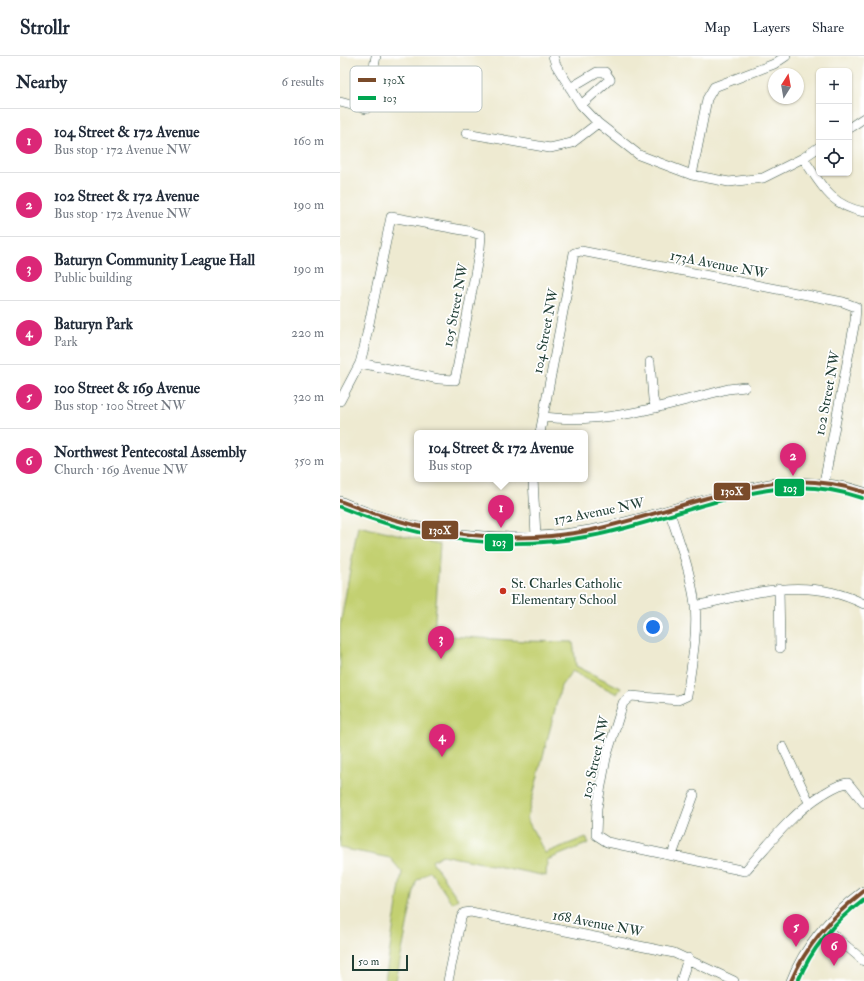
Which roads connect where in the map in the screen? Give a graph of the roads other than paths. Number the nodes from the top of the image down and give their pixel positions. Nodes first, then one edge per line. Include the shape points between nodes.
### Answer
1 (376, 56) edge
2 (553, 56) edge
3 (786, 56) edge
4 (374, 66) edge
5 (570, 88) junction
6 (340, 102) edge
7 (581, 104) junction
8 (350, 105) edge
9 (864, 118) edge
10 (598, 123) junction
11 (852, 126) edge
12 (466, 132) dead end
13 (816, 149) edge
14 (803, 158) junction
15 (692, 175) junction
16 (864, 212) edge
17 (576, 251) joint
18 (856, 307) joint
19 (650, 362) dead end
20 (360, 363) junction
21 (745, 387) dead end
22 (340, 401) edge
23 (656, 408) junction
24 (543, 417) junction
25 (541, 430) edge
26 (534, 482) edge
27 (824, 483) junction
28 (864, 492) edge
29 (340, 501) edge
30 (669, 510) junction
31 (536, 536) junction
32 (779, 588) junction
33 (864, 604) edge
34 (695, 606) junction
35 (780, 648) dead end
36 (784, 747) dead end
37 (694, 795) dead end
38 (809, 802) junction
39 (864, 803) edge
40 (672, 855) junction
41 (864, 891) edge
42 (824, 927) junction
43 (688, 958) junction
44 (864, 961) edge
45 (448, 981) edge
46 (681, 981) edge
47 (734, 981) edge
48 (791, 981) edge

1 - 4 street
2 - 5 street
3 - 15 street via 774,64 714,87 707,98
5 - 7 street
5 - 7 street via 597,72 605,72 610,79
6 - 8 street
7 - 10 street
9 - 11 street
10 - 12 street via 572,142 550,148
10 - 15 street via 639,155
13 - 14 street
14 - 15 street via 763,178 729,182
14 - 16 street via 831,198
17 - 18 street, 173A Avenue NW via 843,302
17 - 24 street, 104 Street NW
18 - 27 street, 102 Street NW
19 - 23 street
20 - 20 street, 105 Street NW via 391,217 481,235 455,380
20 - 22 street
21 - 23 street
23 - 24 street via 597,418
24 - 25 street, 104 Street NW
26 - 31 street
27 - 28 street, 172 Avenue NW
27 - 30 street, 172 Avenue NW via 788,482 763,486
29 - 31 street, 172 Avenue NW via 394,522 431,530 482,536
30 - 31 street, 172 Avenue NW via 590,530
30 - 34 street, 103 Street NW via 685,560
32 - 33 street via 822,590
32 - 34 street
32 - 35 street
34 - 40 street, 103 Street NW via 694,640 687,696 678,700 631,696 623,703 602,777 596,835 607,842
36 - 38 street
37 - 40 street
38 - 39 street via 840,783 848,783
38 - 40 street via 776,834 745,871
41 - 42 street
42 - 44 street
42 - 48 street via 806,951
43 - 45 street, 168 Avenue NW via 630,943 471,912 464,913 459,925
43 - 46 street
43 - 47 street, 168 Avenue NW

